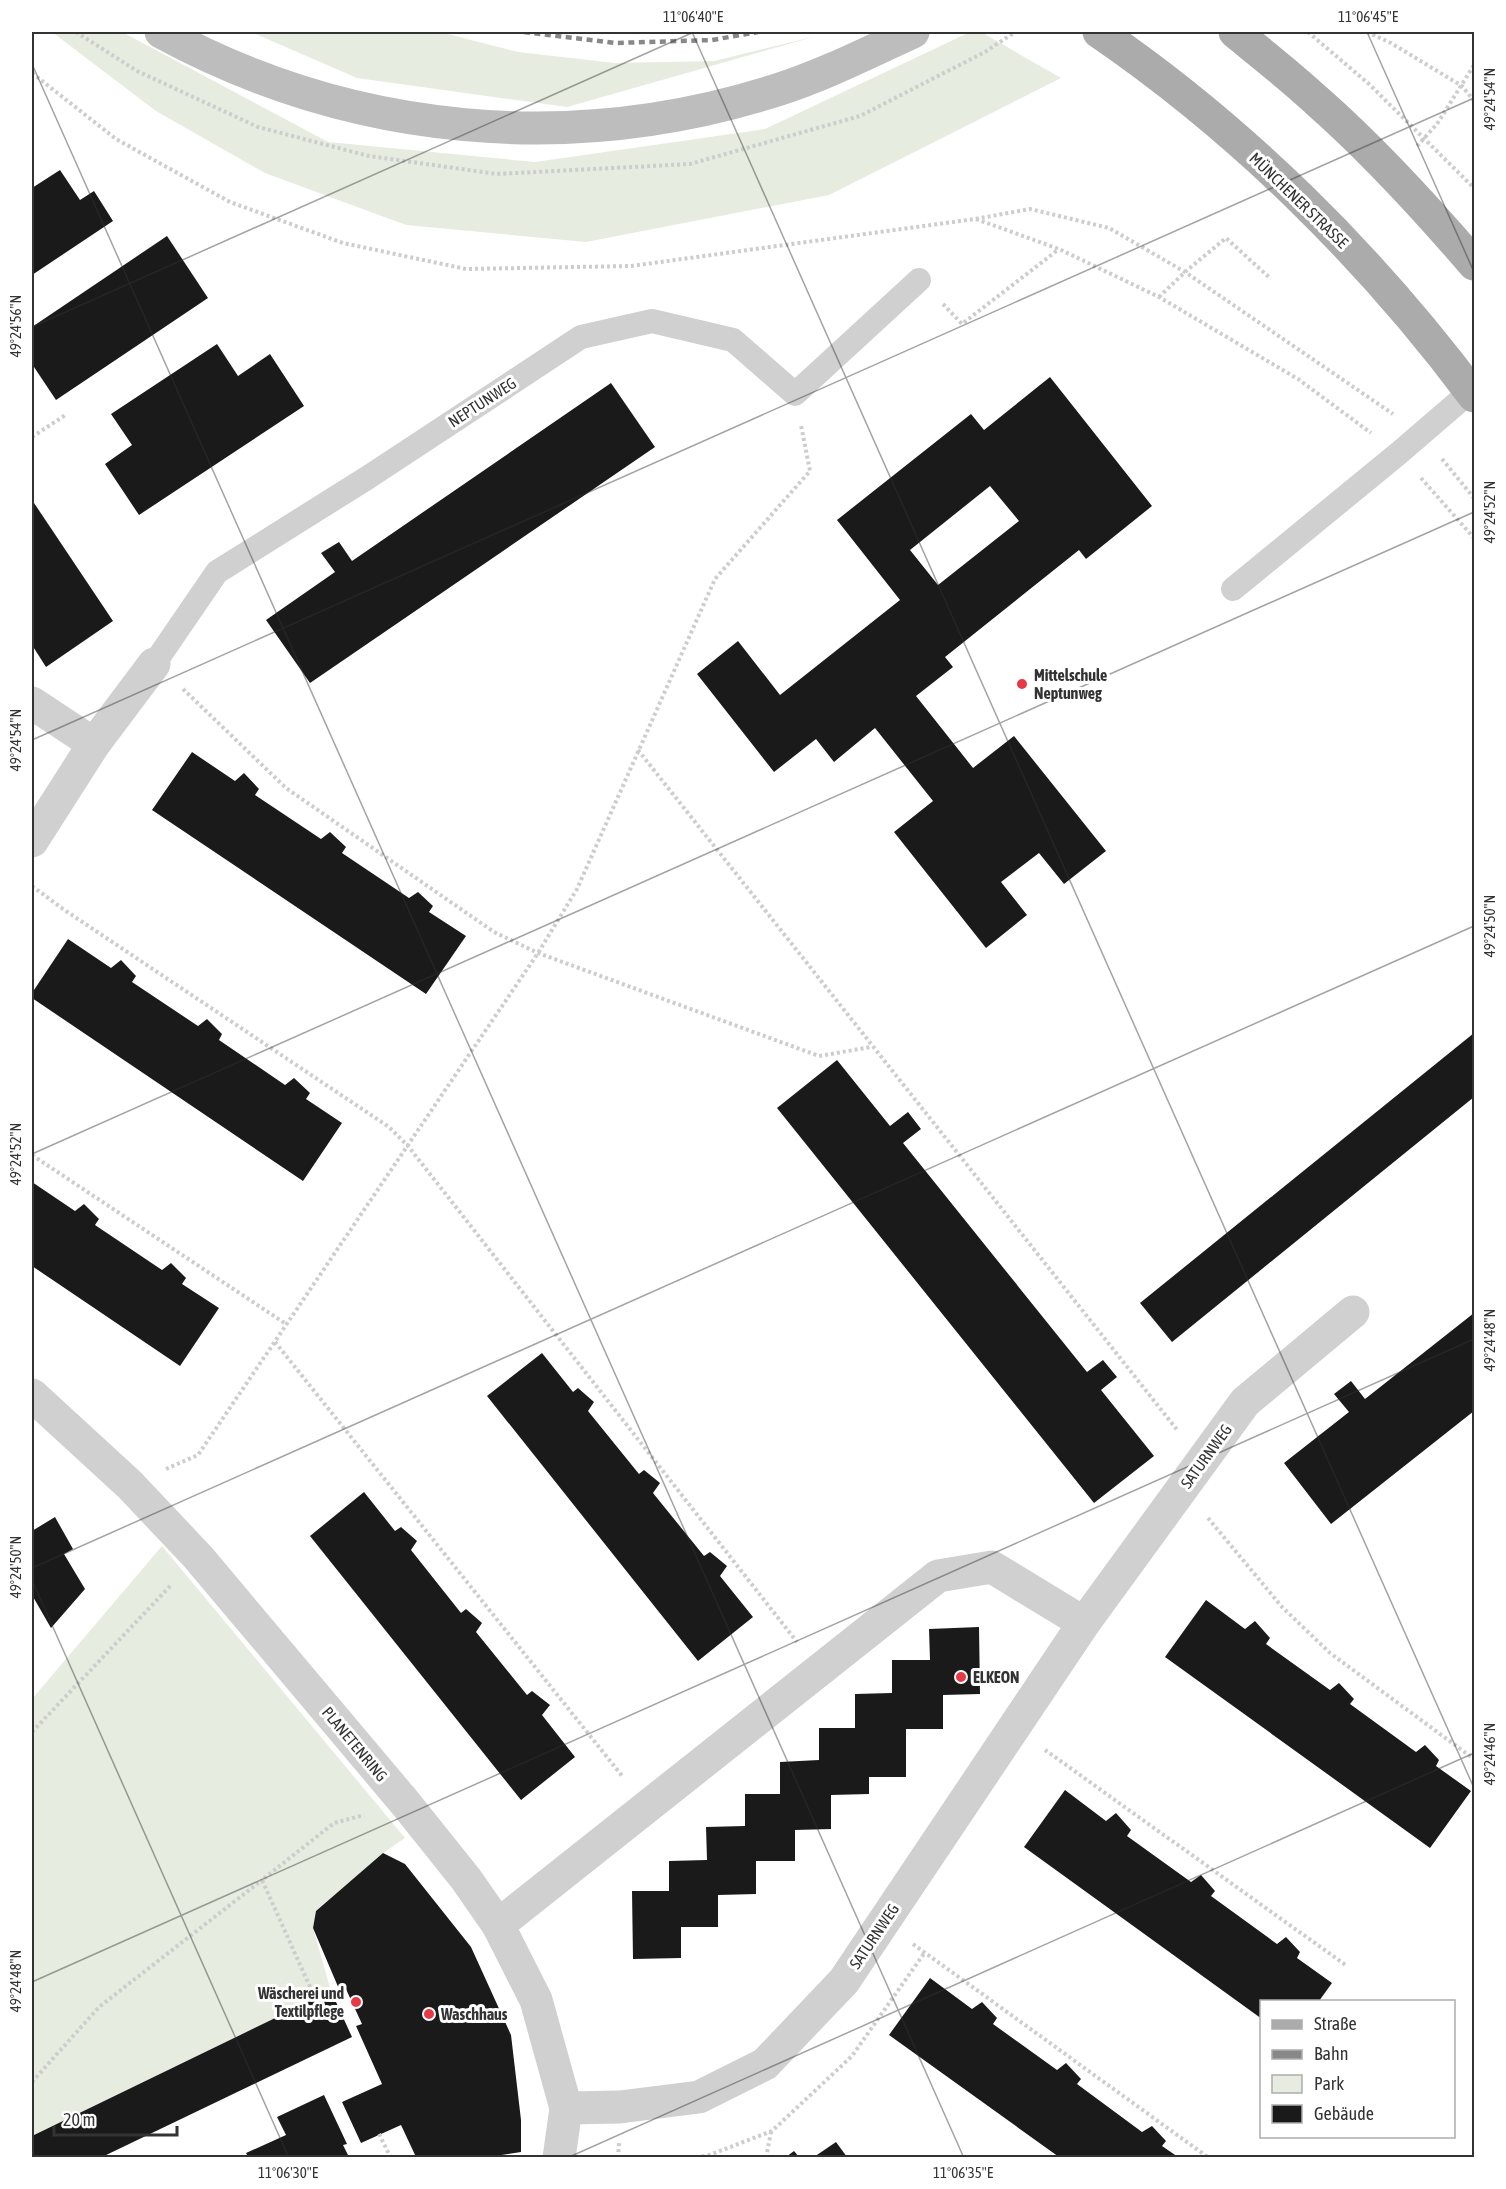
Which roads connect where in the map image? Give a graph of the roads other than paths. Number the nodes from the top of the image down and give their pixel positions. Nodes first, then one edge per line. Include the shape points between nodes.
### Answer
1 (161, 32) edge
2 (913, 32) edge
3 (1099, 32) edge
4 (1236, 32) edge
5 (1474, 264) edge
6 (919, 280) road end
7 (1473, 393) edge
8 (1233, 589) dead end
9 (154, 664) joint
10 (32, 703) edge
11 (94, 744) junction
12 (32, 841) edge
13 (1353, 1312) dead end
14 (32, 1395) edge
15 (1084, 1623) junction
16 (498, 1925) junction
17 (566, 2108) junction
18 (559, 2157) edge

1 - 2 main road via 250,74 321,99 455,125 549,129 634,122 728,103 814,76
3 - 7 main road, MÜNCHENER STRASSE via 1204,113 1301,199 1388,291
4 - 5 main road via 1359,141
6 - 9 lane, NEPTUNWEG via 795,394 733,340 652,321 581,337 217,572
7 - 8 lane
9 - 11 street, NEPTUNWEG
10 - 11 street
11 - 12 street, NEPTUNWEG
13 - 15 street, SATURNWEG via 1245,1402
14 - 16 street, PLANETENRING via 130,1485 198,1557 406,1804
15 - 16 street via 992,1567 938,1576
15 - 17 street, SATURNWEG via 844,1981 765,2064 699,2097 620,2108
16 - 17 street, PLANETENRING via 536,2000
17 - 18 street, PLANETENRING

